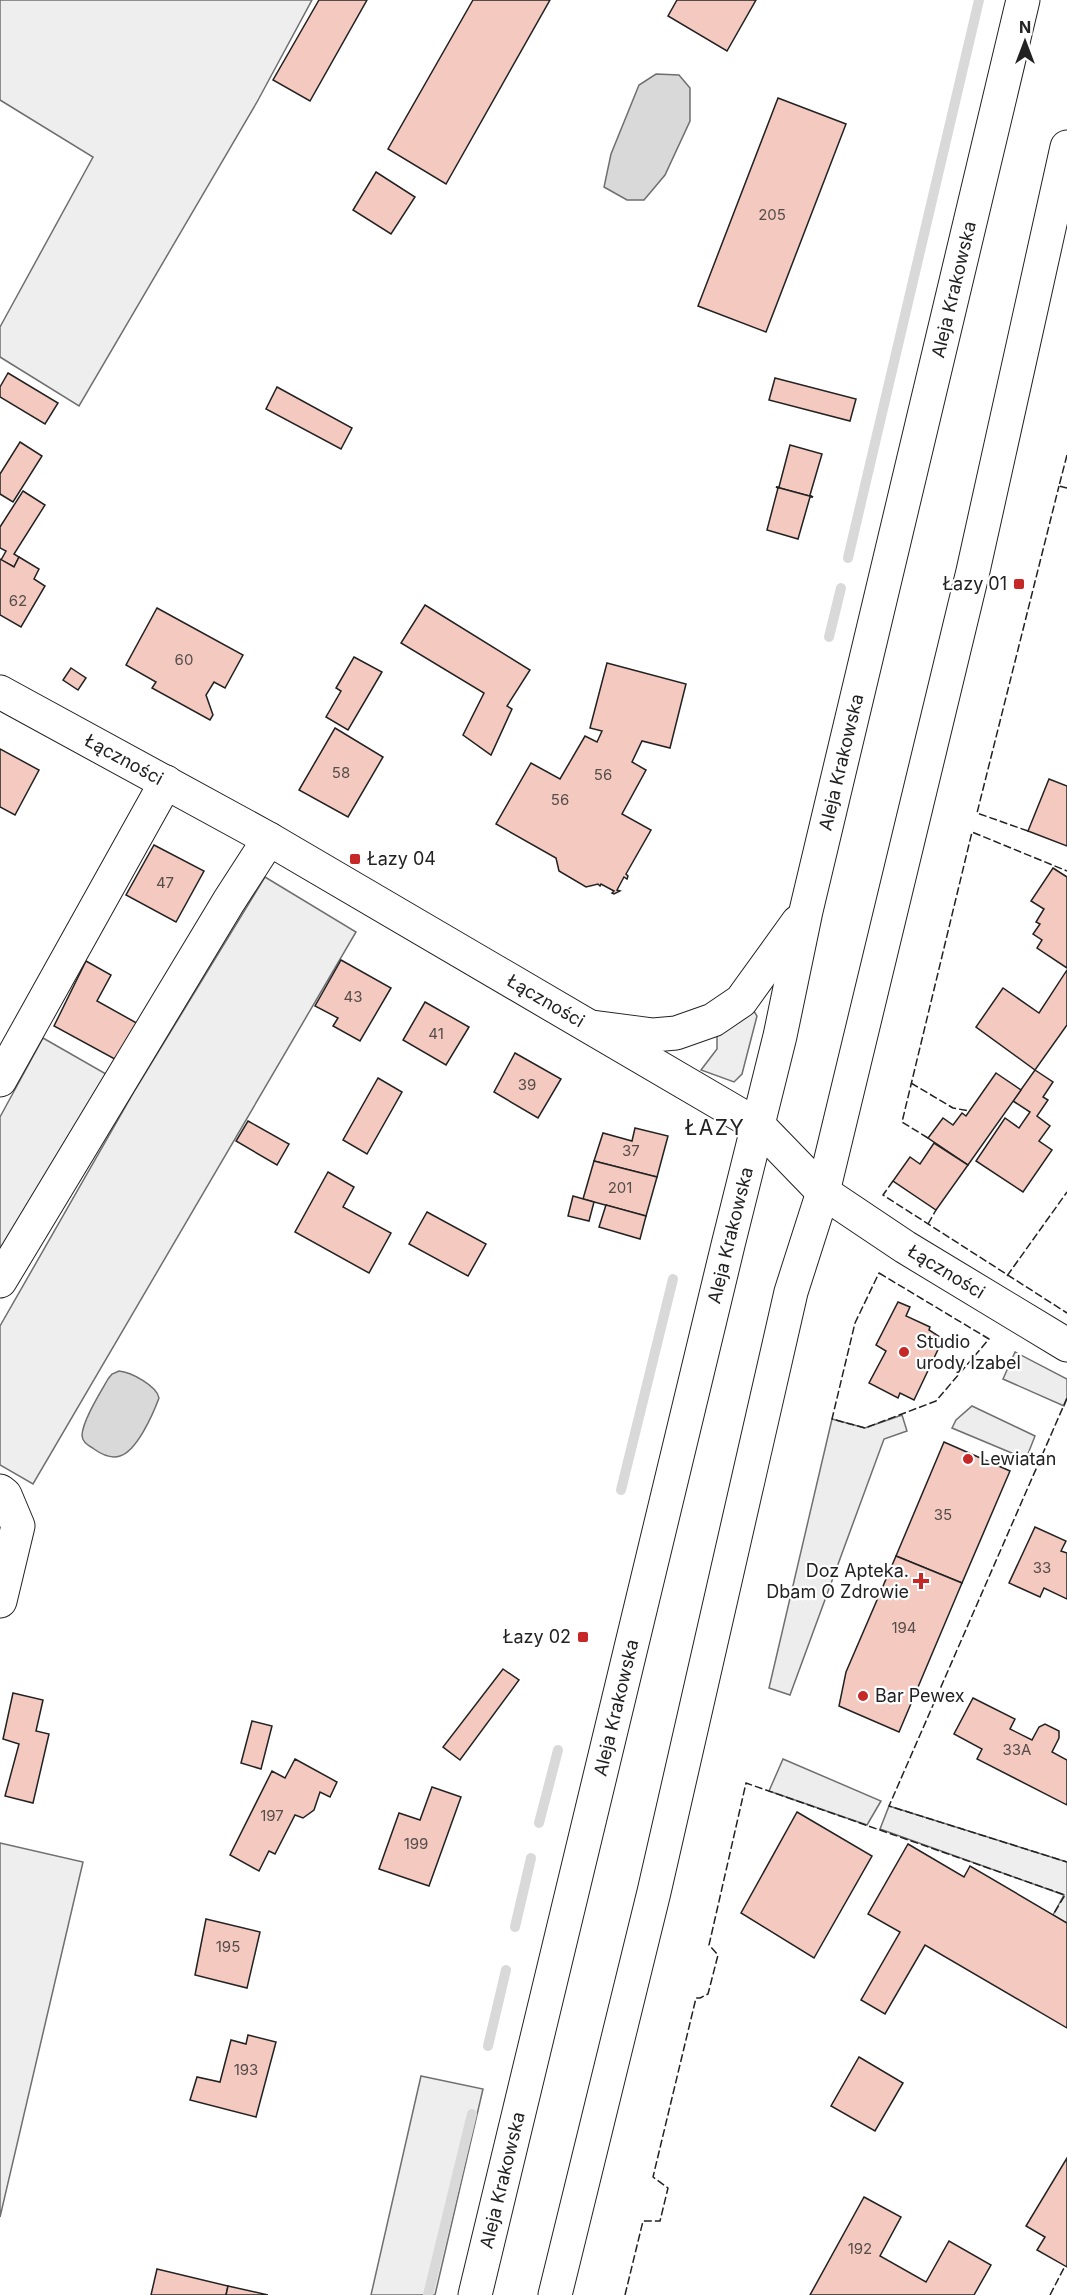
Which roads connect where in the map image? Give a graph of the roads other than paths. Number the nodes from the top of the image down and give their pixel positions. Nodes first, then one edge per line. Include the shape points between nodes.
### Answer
1 (1023, 0) edge
2 (1067, 147) edge
3 (0, 692) edge
4 (166, 782) junction
5 (269, 839) junction
6 (806, 911) junction
7 (592, 1028) junction
8 (0, 1080) edge
9 (759, 1126) junction
10 (823, 1192) junction
11 (0, 1281) edge
12 (1067, 1344) edge
13 (0, 1491) edge
14 (0, 1601) edge
15 (475, 2295) edge
16 (555, 2295) edge

1 - 6 main road, Aleja Krakowska
2 - 10 main road via 973,571
3 - 4 main road, Łączności
4 - 5 main road, Łączności
4 - 8 main road
5 - 7 main road, Łączności
5 - 11 main road
6 - 7 main road via 741,1001 712,1020 676,1033 653,1035
6 - 9 main road, Aleja Krakowska
7 - 9 main road, Łączności
9 - 10 main road, Łączności
9 - 15 main road, Aleja Krakowska
10 - 12 main road, Łączności via 905,1247
10 - 16 main road via 791,1292 654,1892
13 - 14 main road via 18,1527

